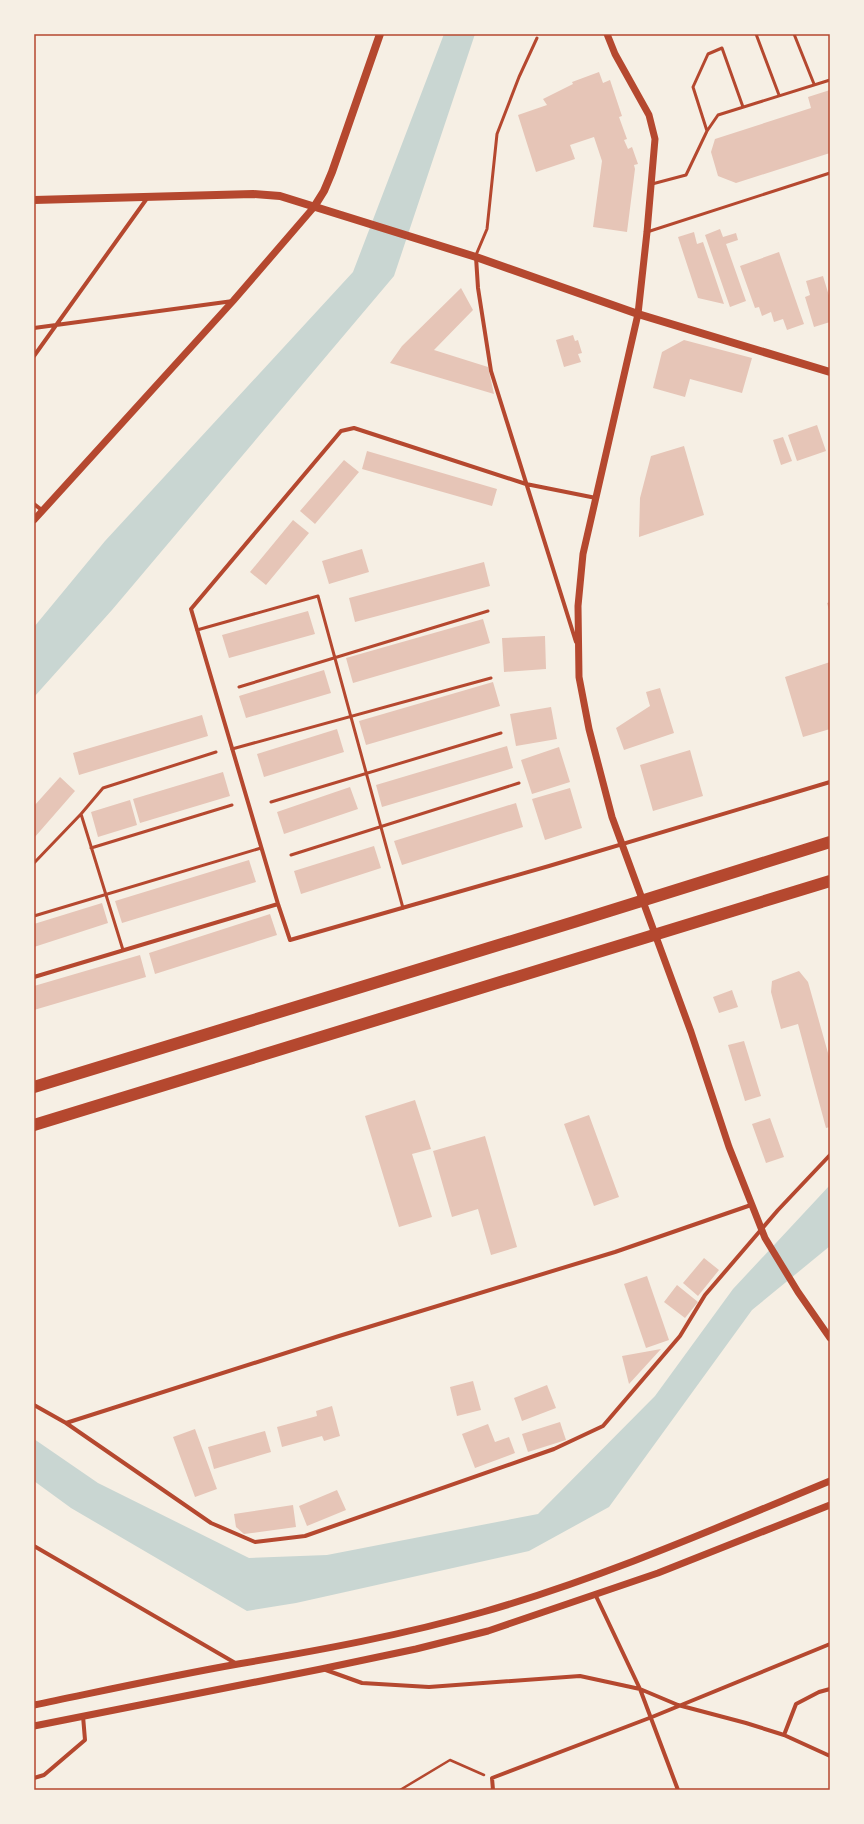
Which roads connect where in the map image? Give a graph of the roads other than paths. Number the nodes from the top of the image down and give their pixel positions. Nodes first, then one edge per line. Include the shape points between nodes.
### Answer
1 (380, 34) edge
2 (607, 34) edge
3 (756, 34) edge
4 (794, 34) edge
5 (537, 38) dead end
6 (830, 80) edge
7 (814, 84) junction
8 (779, 95) junction
9 (743, 107) junction
10 (708, 131) junction
11 (830, 173) edge
12 (652, 184) junction
13 (148, 197) junction
14 (34, 200) edge
15 (314, 207) junction
16 (647, 232) junction
17 (476, 257) junction
18 (233, 301) junction
19 (638, 314) junction
20 (56, 325) junction
21 (34, 328) edge
22 (34, 356) edge
23 (830, 372) edge
24 (526, 484) junction
25 (596, 498) junction
26 (34, 504) edge
27 (43, 511) junction
28 (34, 520) edge
29 (488, 611) dead end
30 (197, 630) junction
31 (578, 649) junction
32 (335, 657) junction
33 (491, 678) dead end
34 (239, 687) dead end
35 (351, 717) junction
36 (501, 733) dead end
37 (232, 749) junction
38 (216, 752) dead end
39 (367, 774) junction
40 (830, 782) edge
41 (519, 783) dead end
42 (271, 802) dead end
43 (232, 805) dead end
44 (81, 814) junction
45 (381, 827) junction
46 (830, 842) edge
47 (621, 845) junction
48 (91, 848) junction
49 (261, 848) junction
50 (291, 855) dead end
51 (34, 863) edge
52 (830, 881) edge
53 (106, 894) junction
54 (278, 904) junction
55 (403, 908) junction
56 (34, 916) edge
57 (123, 950) junction
58 (34, 977) edge
59 (34, 1086) edge
60 (34, 1125) edge
61 (830, 1155) edge
62 (752, 1205) junction
63 (830, 1338) edge
64 (34, 1405) edge
65 (66, 1423) junction
66 (830, 1480) edge
67 (830, 1505) edge
68 (34, 1546) edge
69 (595, 1594) junction
70 (830, 1644) edge
71 (237, 1664) junction
72 (321, 1669) junction
73 (640, 1689) junction
74 (830, 1689) edge
75 (34, 1705) edge
76 (678, 1705) junction
77 (83, 1716) junction
78 (652, 1717) junction
79 (34, 1726) edge
80 (784, 1735) junction
81 (830, 1756) edge
82 (34, 1778) edge
83 (493, 1790) edge
84 (678, 1790) edge

1 - 15 main road via 335,167
2 - 12 street via 651,121 655,139
3 - 8 lane
4 - 7 lane
5 - 17 lane via 498,134 487,229
6 - 7 lane
7 - 8 lane
8 - 9 lane
9 - 10 lane via 718,115
9 - 10 lane via 722,48 708,54 693,87
10 - 12 lane via 686,174
11 - 16 lane
12 - 16 street
13 - 14 main road
13 - 15 main road via 274,195
13 - 20 street
15 - 17 main road
15 - 18 street
16 - 19 street
17 - 19 main road
17 - 24 street via 478,288 491,371
18 - 20 street
18 - 27 street
19 - 23 main road
19 - 25 street
20 - 21 street
20 - 22 street
24 - 25 street
24 - 30 street via 354,428 341,431 191,609
24 - 31 street
25 - 31 street via 583,554 578,606
26 - 27 street
27 - 28 street
29 - 32 lane
30 - 32 lane via 318,596
30 - 37 street
31 - 47 street via 579,677 588,729
32 - 34 lane
32 - 35 lane
33 - 35 lane
35 - 37 lane
35 - 39 lane
36 - 39 lane
37 - 49 street
38 - 44 lane via 103,788
39 - 42 lane
39 - 45 lane
40 - 47 street
41 - 45 lane
43 - 48 lane
44 - 48 lane
44 - 51 lane
45 - 50 lane
45 - 55 lane
46 - 59 highway
47 - 55 street
47 - 62 street
48 - 53 lane
49 - 53 lane
49 - 54 street
52 - 60 highway
53 - 56 lane
53 - 57 lane
54 - 55 street via 290,940
54 - 57 street
57 - 58 street
61 - 65 street via 778,1210 706,1295 680,1336 603,1426 547,1452 305,1536 255,1542 211,1523
62 - 63 street via 772,1250
62 - 65 street via 615,1252
64 - 65 street
66 - 71 street via 599,1575 484,1612 308,1653
67 - 69 street via 658,1573
68 - 71 street
69 - 72 street via 488,1631
69 - 73 street
70 - 76 street
71 - 75 street
72 - 73 street via 362,1683 429,1687 580,1676
72 - 77 street
73 - 76 street
73 - 78 street
74 - 80 street via 796,1704
76 - 78 street
76 - 80 street
77 - 79 street
77 - 82 street via 85,1740 44,1775
78 - 83 street via 492,1778
78 - 84 street
80 - 81 street

